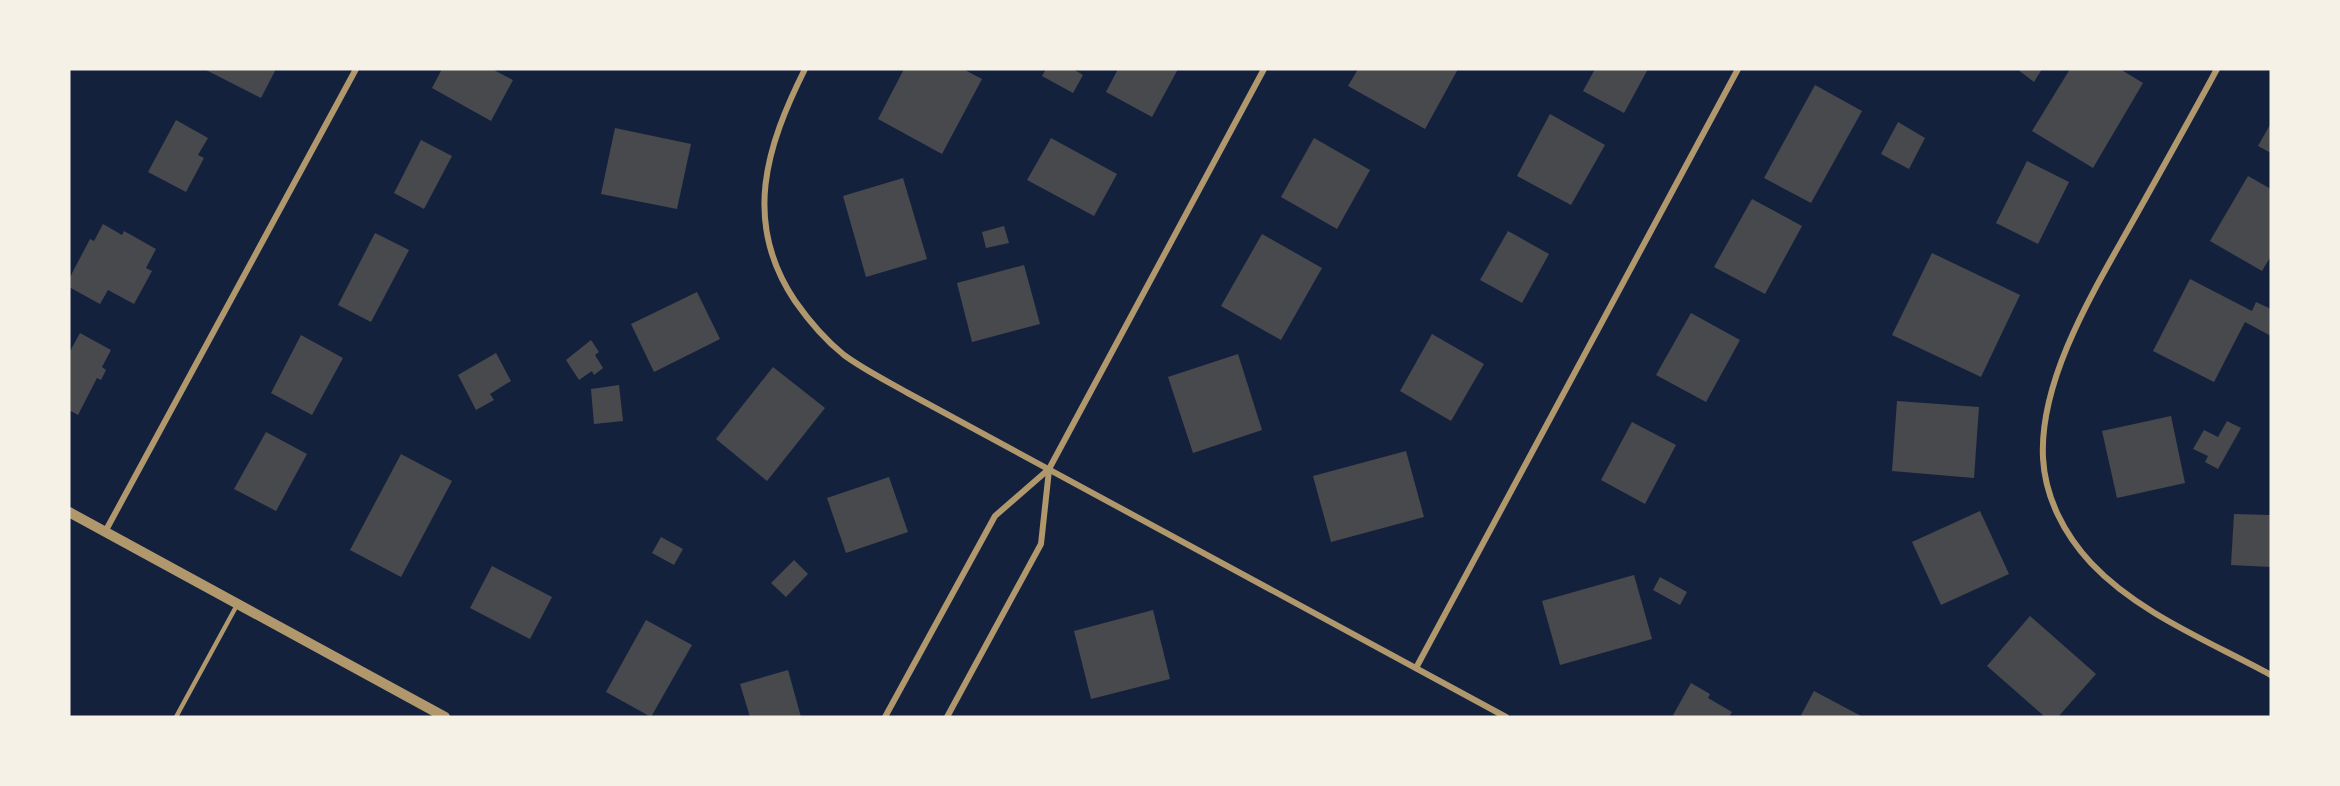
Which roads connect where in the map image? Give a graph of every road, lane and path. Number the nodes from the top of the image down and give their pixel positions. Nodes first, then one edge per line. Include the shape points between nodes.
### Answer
1 (356, 69) edge
2 (806, 69) edge
3 (1264, 69) edge
4 (1738, 69) edge
5 (2217, 69) edge
6 (1049, 469) junction
7 (69, 512) edge
8 (105, 532) junction
9 (237, 605) junction
10 (1416, 668) junction
11 (2271, 675) edge
12 (176, 717) edge
13 (445, 717) edge
14 (885, 717) edge
15 (947, 717) edge
16 (1506, 717) edge

1 - 8 street
2 - 6 street via 773,146 763,198 771,257 782,282 830,343 866,370
3 - 6 street
4 - 10 street
5 - 11 street via 2087,304 2065,353 2043,435 2043,457 2050,496 2067,533 2091,563 2144,605
6 - 10 street
6 - 14 street via 995,516
6 - 15 street via 1041,544
7 - 8 street
8 - 9 street
9 - 12 lane
9 - 13 street
10 - 16 street

